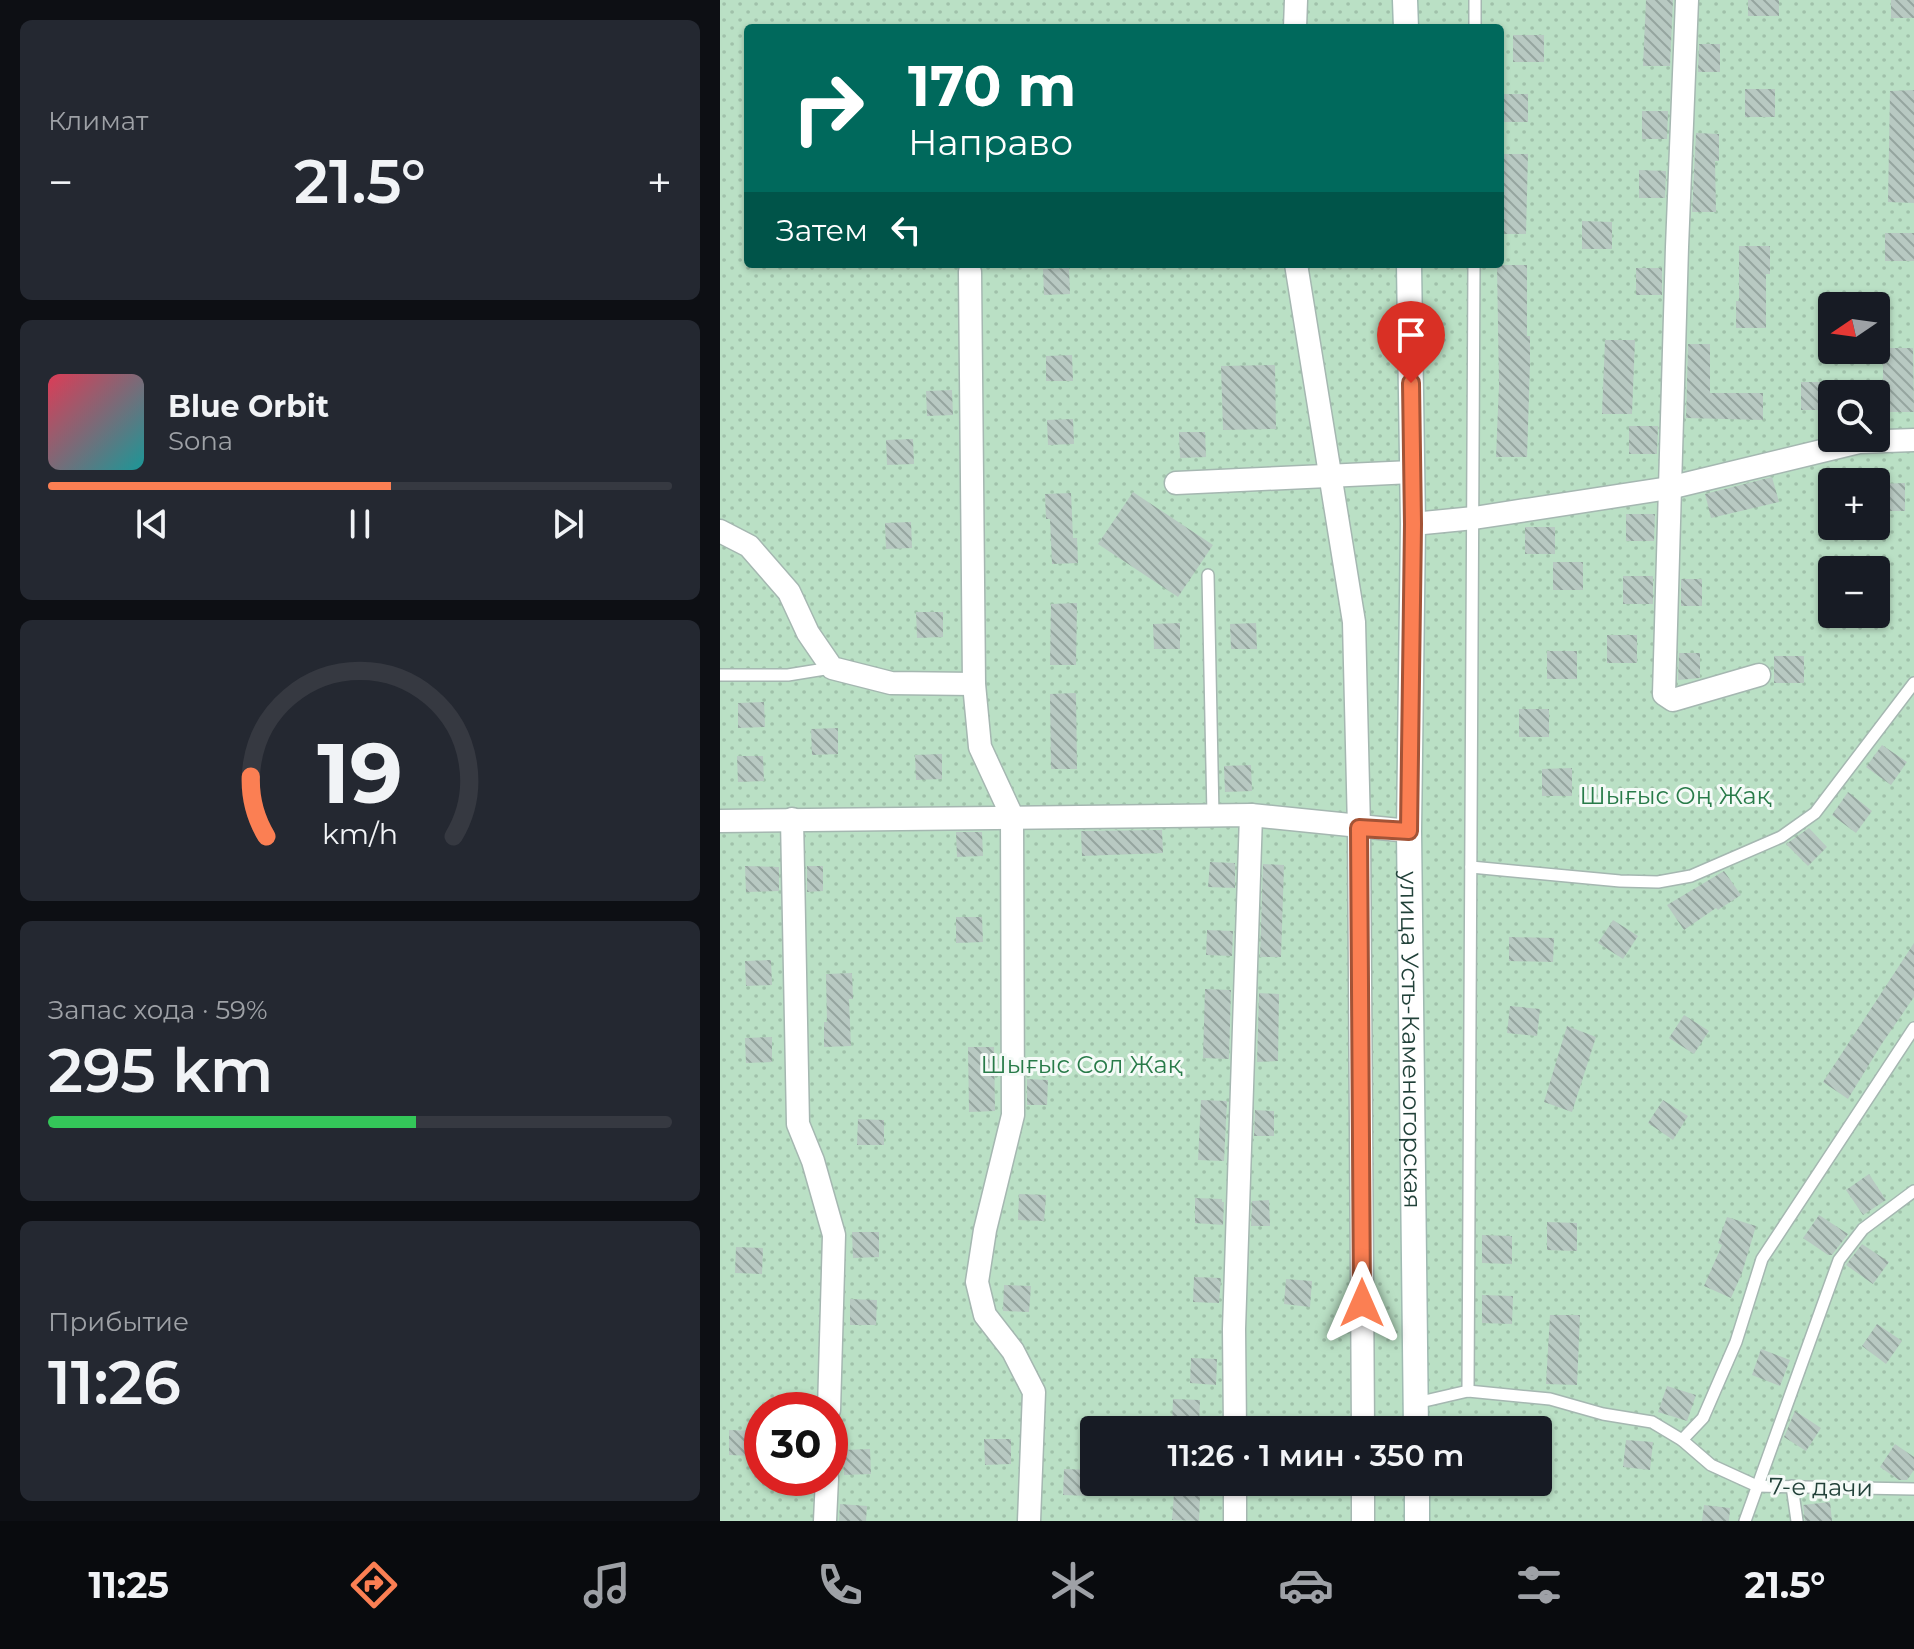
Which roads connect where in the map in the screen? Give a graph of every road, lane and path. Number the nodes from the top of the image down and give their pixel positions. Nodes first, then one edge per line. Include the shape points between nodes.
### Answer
1 (1296, 0) edge
2 (1405, 0) edge
3 (1475, 0) edge
4 (1687, 0) edge
5 (1295, 24) edge
6 (1406, 24) edge
7 (1475, 24) edge
8 (1297, 268) edge
9 (1409, 268) edge
10 (1474, 268) edge
11 (970, 272) dead end
12 (1914, 440) edge
13 (1412, 472) junction
14 (1332, 477) junction
15 (1176, 483) dead end
16 (1669, 488) junction
17 (1474, 518) junction
18 (1413, 524) junction
19 (720, 531) edge
20 (1208, 575) dead end
21 (832, 668) junction
22 (720, 675) edge
23 (1759, 675) dead end
24 (1914, 683) edge
25 (974, 684) junction
26 (1213, 815) junction
27 (1251, 815) junction
28 (1012, 816) junction
29 (792, 819) junction
30 (720, 821) edge
31 (1359, 828) junction
32 (1409, 831) junction
33 (1471, 867) junction
34 (1914, 1028) edge
35 (1914, 1191) edge
36 (1468, 1391) junction
37 (830, 1392) edge
38 (1416, 1404) junction
39 (1235, 1416) edge
40 (1363, 1416) edge
41 (1416, 1416) edge
42 (1682, 1440) junction
43 (1757, 1486) junction
44 (1792, 1486) junction
45 (1914, 1489) edge
46 (826, 1496) edge
47 (1235, 1496) edge
48 (1363, 1496) edge
49 (1417, 1496) edge
50 (825, 1521) edge
51 (1029, 1521) edge
52 (1235, 1521) edge
53 (1363, 1521) edge
54 (1417, 1521) edge
55 (1745, 1521) edge
56 (1797, 1521) edge

1 - 5 street
2 - 6 street
3 - 7 lane
4 - 16 street
8 - 14 street
9 - 13 street, улица Усть-Каменогорская
10 - 17 lane
11 - 25 street
12 - 16 street via 1859,442
13 - 14 street
13 - 18 street, улица Усть-Каменогорская
14 - 15 street
14 - 31 street via 1354,622
16 - 17 street
16 - 23 street via 1664,694 1673,700
17 - 18 street
17 - 33 lane
18 - 32 street, улица Усть-Каменогорская
19 - 21 street via 749,546 789,592
20 - 26 lane
21 - 22 lane via 788,675
21 - 25 street via 891,683
24 - 33 lane via 1815,813 1781,837 1691,876 1620,881
25 - 28 street via 980,747
26 - 27 street
26 - 28 street
27 - 31 street
27 - 39 street
28 - 29 street
28 - 51 street via 1013,1115 977,1282 985,1315 1013,1351 1034,1392
29 - 30 street
29 - 37 street via 798,1124 834,1235
31 - 32 street
31 - 40 street
32 - 38 street, улица Усть-Каменогорская
33 - 36 lane
34 - 42 lane via 1762,1259 1736,1342 1703,1418
35 - 43 lane via 1863,1229 1839,1260
36 - 38 lane, 7-е дачи
36 - 42 lane, 7-е дачи via 1550,1399 1652,1422
38 - 41 street, улица Усть-Каменогорская
42 - 43 lane, 7-е дачи via 1711,1465
43 - 44 lane, 7-е дачи
43 - 55 lane
44 - 45 lane, 7-е дачи
44 - 56 lane
46 - 50 street
47 - 52 street
48 - 53 street
49 - 54 street

